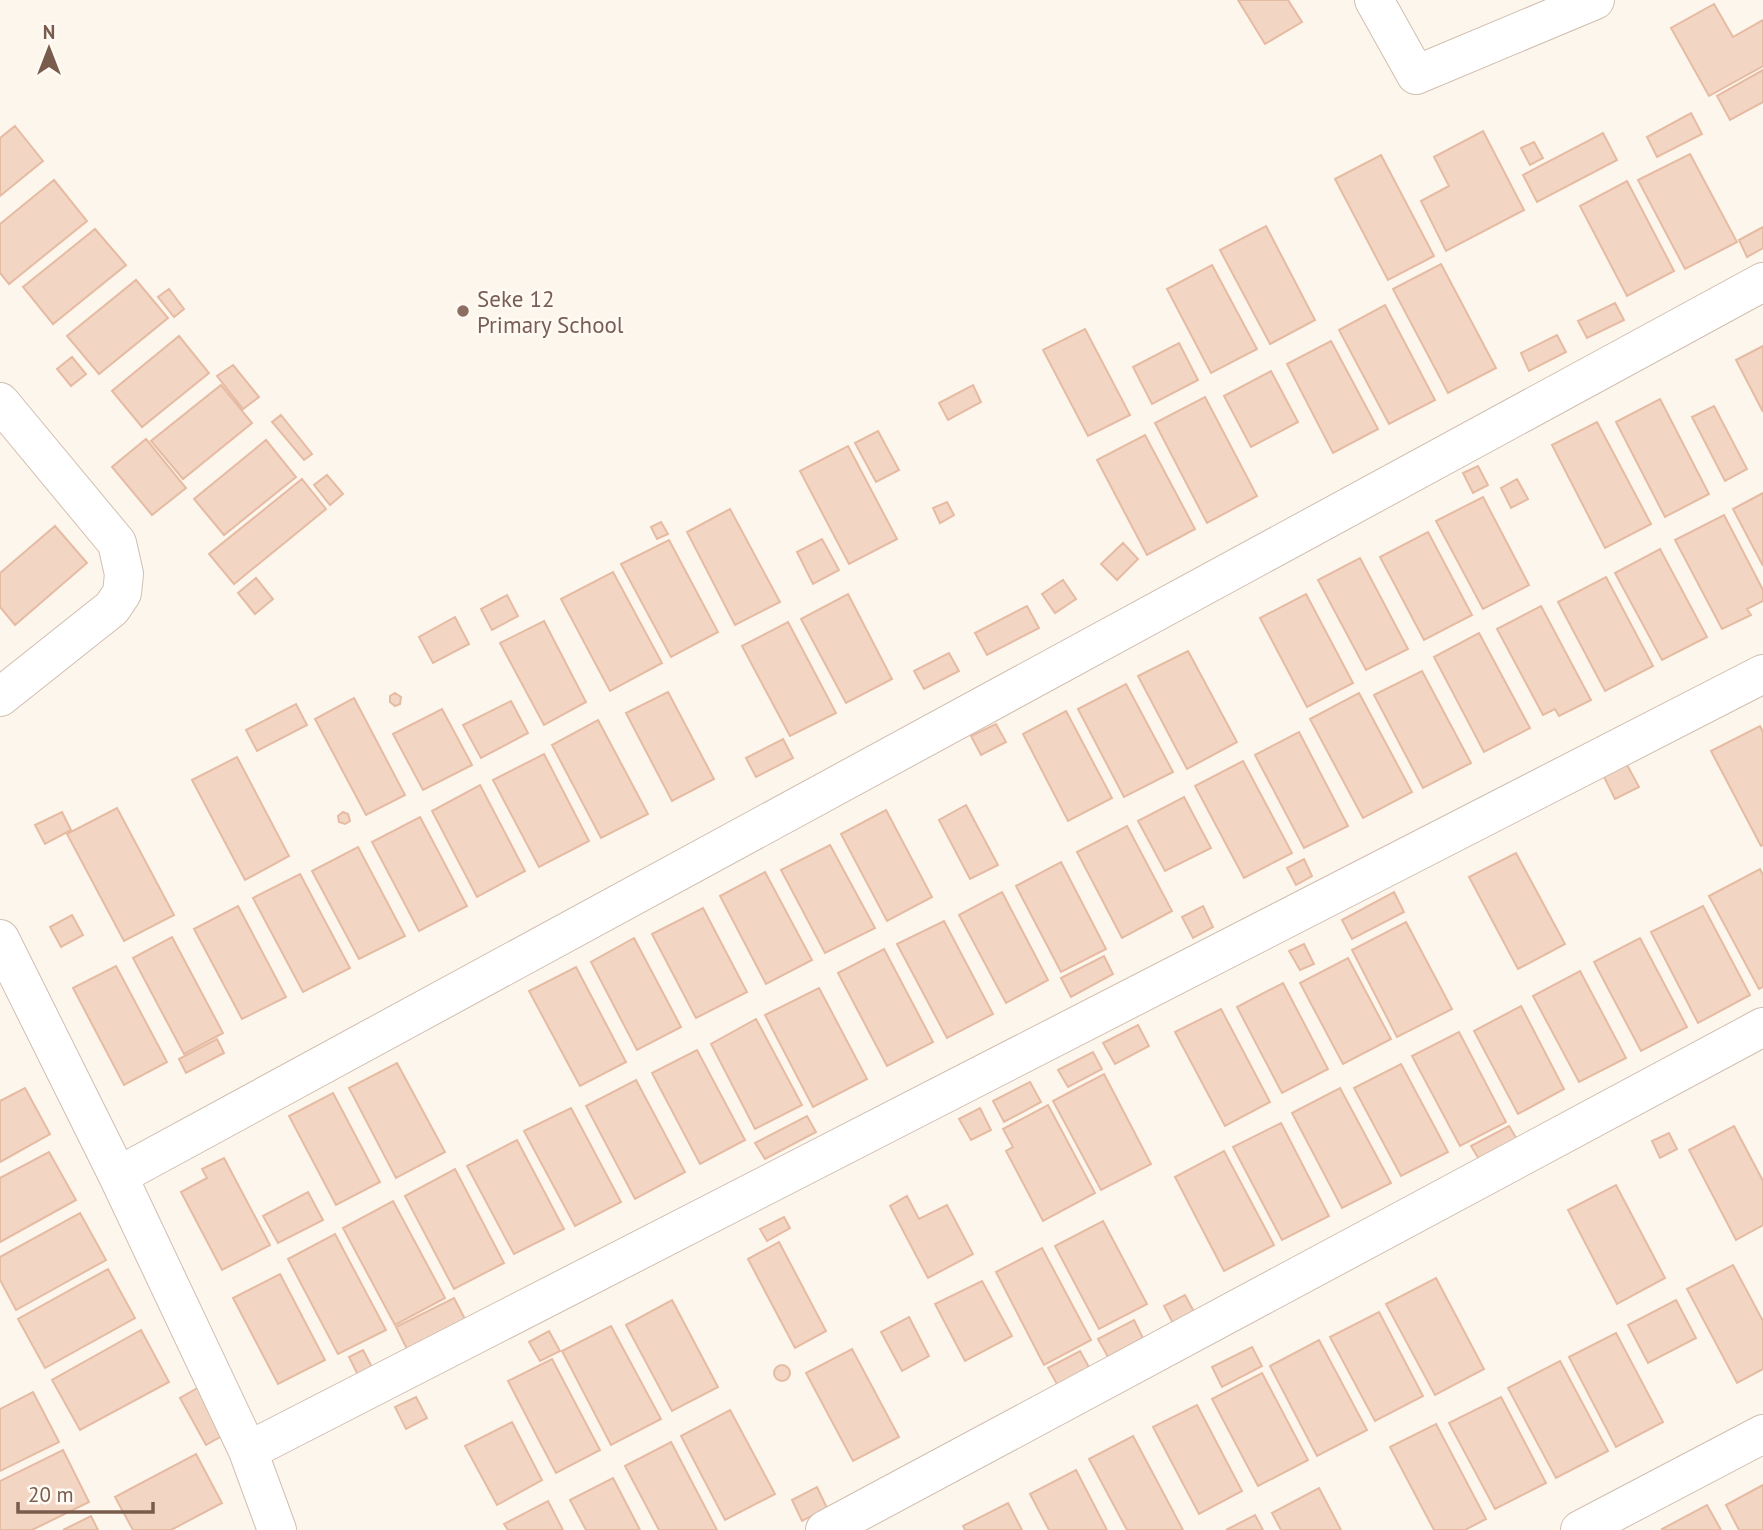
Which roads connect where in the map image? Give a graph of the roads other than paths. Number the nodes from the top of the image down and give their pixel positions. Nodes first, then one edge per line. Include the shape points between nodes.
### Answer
1 (1374, 0) edge
2 (1595, 0) edge
3 (1763, 282) edge
4 (0, 402) edge
5 (1763, 674) edge
6 (0, 697) edge
7 (0, 939) edge
8 (1763, 1027) edge
9 (118, 1176) junction
10 (1763, 1434) edge
11 (248, 1451) junction
12 (277, 1530) edge
13 (825, 1530) edge
14 (1580, 1530) edge

1 - 2 street via 1416,75
3 - 9 street
4 - 6 street via 117,543 124,574 122,593 112,608
5 - 11 street
7 - 9 street
8 - 13 street
9 - 11 street
10 - 14 street
11 - 12 street

